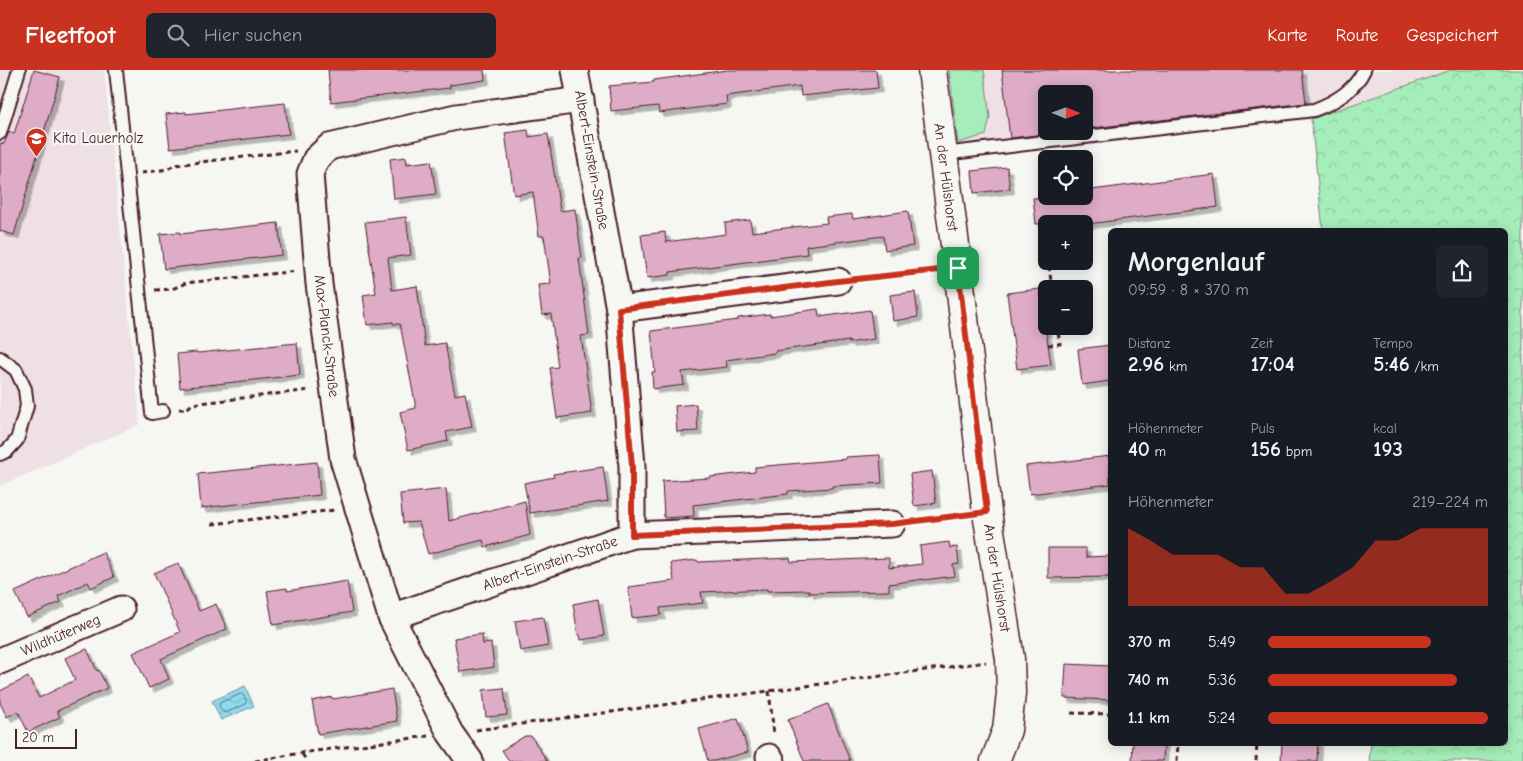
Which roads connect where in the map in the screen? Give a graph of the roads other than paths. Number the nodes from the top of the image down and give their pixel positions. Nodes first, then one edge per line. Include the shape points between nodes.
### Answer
1 (19, 70) edge
2 (116, 70) edge
3 (575, 70) edge
4 (932, 70) edge
5 (1364, 70) edge
6 (581, 100) junction
7 (0, 133) edge
8 (944, 154) junction
9 (838, 281) road end
10 (619, 309) junction
11 (0, 358) edge
12 (163, 411) road end
13 (0, 454) edge
14 (892, 524) road end
15 (632, 535) junction
16 (121, 609) dead end
17 (391, 617) junction
18 (0, 661) edge
19 (470, 761) edge
20 (995, 761) edge

1 - 7 lane
2 - 12 lane via 152,413
3 - 6 street, Albert-Einstein-Straße
4 - 8 street, An der Hülshorst
5 - 8 lane via 1344,95 1314,110
6 - 10 street, Albert-Einstein-Straße
6 - 17 street, Max-Planck-Straße via 456,117 329,147 316,158 310,174 318,269 343,459
8 - 20 street, An der Hülshorst via 987,512 1010,659 1007,730
9 - 10 street
10 - 15 street, Albert-Einstein-Straße via 632,466
11 - 13 lane via 16,370 25,389 27,406 17,440 8,451
14 - 15 street
15 - 17 street, Albert-Einstein-Straße
16 - 18 street, Wildhüterweg
17 - 19 street, Max-Planck-Straße via 450,733

